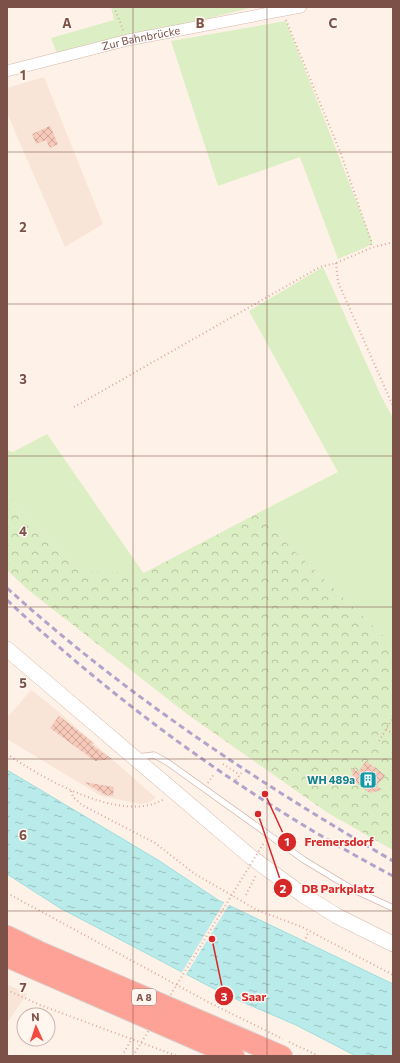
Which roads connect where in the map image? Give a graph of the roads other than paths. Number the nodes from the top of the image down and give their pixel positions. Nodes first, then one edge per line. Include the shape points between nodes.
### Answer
1 (301, 7) edge
2 (7, 71) edge
3 (7, 649) edge
4 (134, 757) junction
5 (393, 908) edge
6 (7, 936) edge
7 (393, 944) edge
8 (7, 957) edge
9 (234, 1056) edge
10 (282, 1056) edge

1 - 2 street, Zur Bahnbrücke via 128,40
3 - 4 main road
4 - 5 lane via 154,756 167,762 304,860 352,889
4 - 7 main road via 251,857 337,916
6 - 10 highway, A 8
8 - 9 highway, A 8

